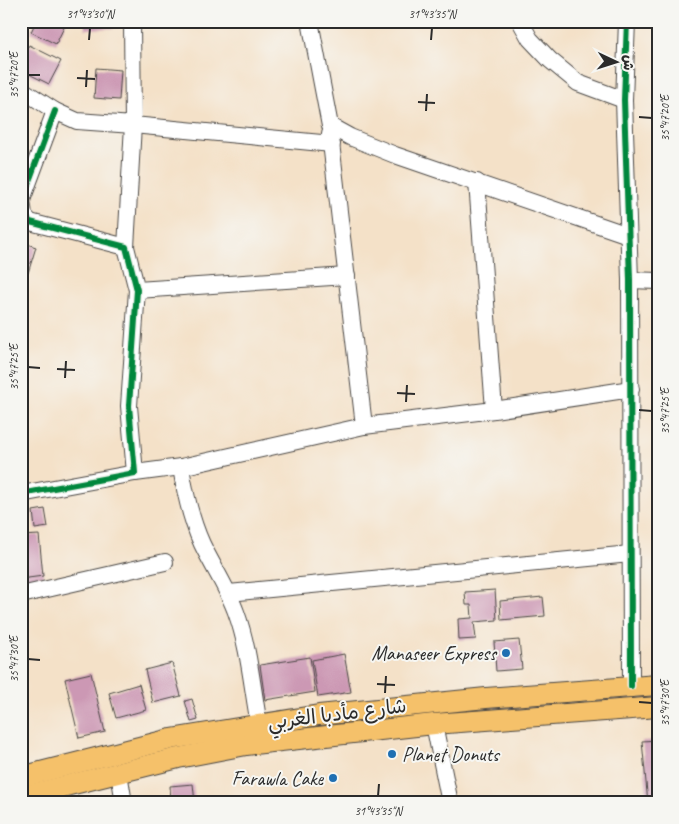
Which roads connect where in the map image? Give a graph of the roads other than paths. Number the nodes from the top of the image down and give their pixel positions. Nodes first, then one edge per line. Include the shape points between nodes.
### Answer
1 (132, 21) edge
2 (310, 21) edge
3 (520, 21) edge
4 (627, 21) edge
5 (21, 89) edge
6 (624, 100) junction
7 (55, 111) junction
8 (133, 125) junction
9 (330, 126) junction
10 (332, 144) junction
11 (477, 182) junction
12 (628, 235) junction
13 (126, 247) junction
14 (347, 276) junction
15 (630, 280) junction
16 (658, 281) edge
17 (137, 290) junction
18 (631, 389) junction
19 (494, 410) junction
20 (364, 426) junction
21 (181, 467) junction
22 (135, 473) junction
23 (21, 494) edge
24 (630, 554) junction
25 (165, 562) dead end
26 (229, 593) junction
27 (21, 595) edge
28 (658, 685) edge
29 (631, 686) junction
30 (538, 694) junction
31 (658, 707) edge
32 (540, 716) junction
33 (259, 724) junction
34 (434, 724) junction
35 (119, 773) junction
36 (21, 777) edge
37 (21, 796) edge
38 (124, 803) edge
39 (450, 803) edge

1 - 8 street
2 - 9 street
3 - 6 street via 530,40 578,83
4 - 6 street
5 - 7 street
6 - 12 street
7 - 8 street via 77,121
7 - 13 street via 22,200 24,215 30,222
8 - 10 street
8 - 13 street
9 - 10 street
9 - 11 street via 395,155
10 - 14 street
11 - 12 street
11 - 19 street
12 - 15 street
13 - 17 street
14 - 17 street
14 - 20 street
15 - 16 street
15 - 18 street
17 - 22 street via 128,406
18 - 19 street
18 - 24 street
19 - 20 street
20 - 21 street
21 - 22 street
21 - 26 street via 196,529
22 - 23 street
24 - 26 street
24 - 29 street
25 - 27 street
26 - 33 street via 244,641
28 - 29 main road, شارع مأدبا الغربي
29 - 30 main road, شارع مأدبا الغربي
30 - 32 main road
30 - 33 main road, شارع مأدبا الغربي via 319,714
31 - 32 main road, شارع مأدبا الغربي
32 - 34 main road, شارع مأدبا الغربي
33 - 36 main road, شارع مأدبا الغربي via 171,739
34 - 35 main road, شارع مأدبا الغربي via 246,745
34 - 39 street
35 - 37 main road, شارع مأدبا الغربي
35 - 38 street

